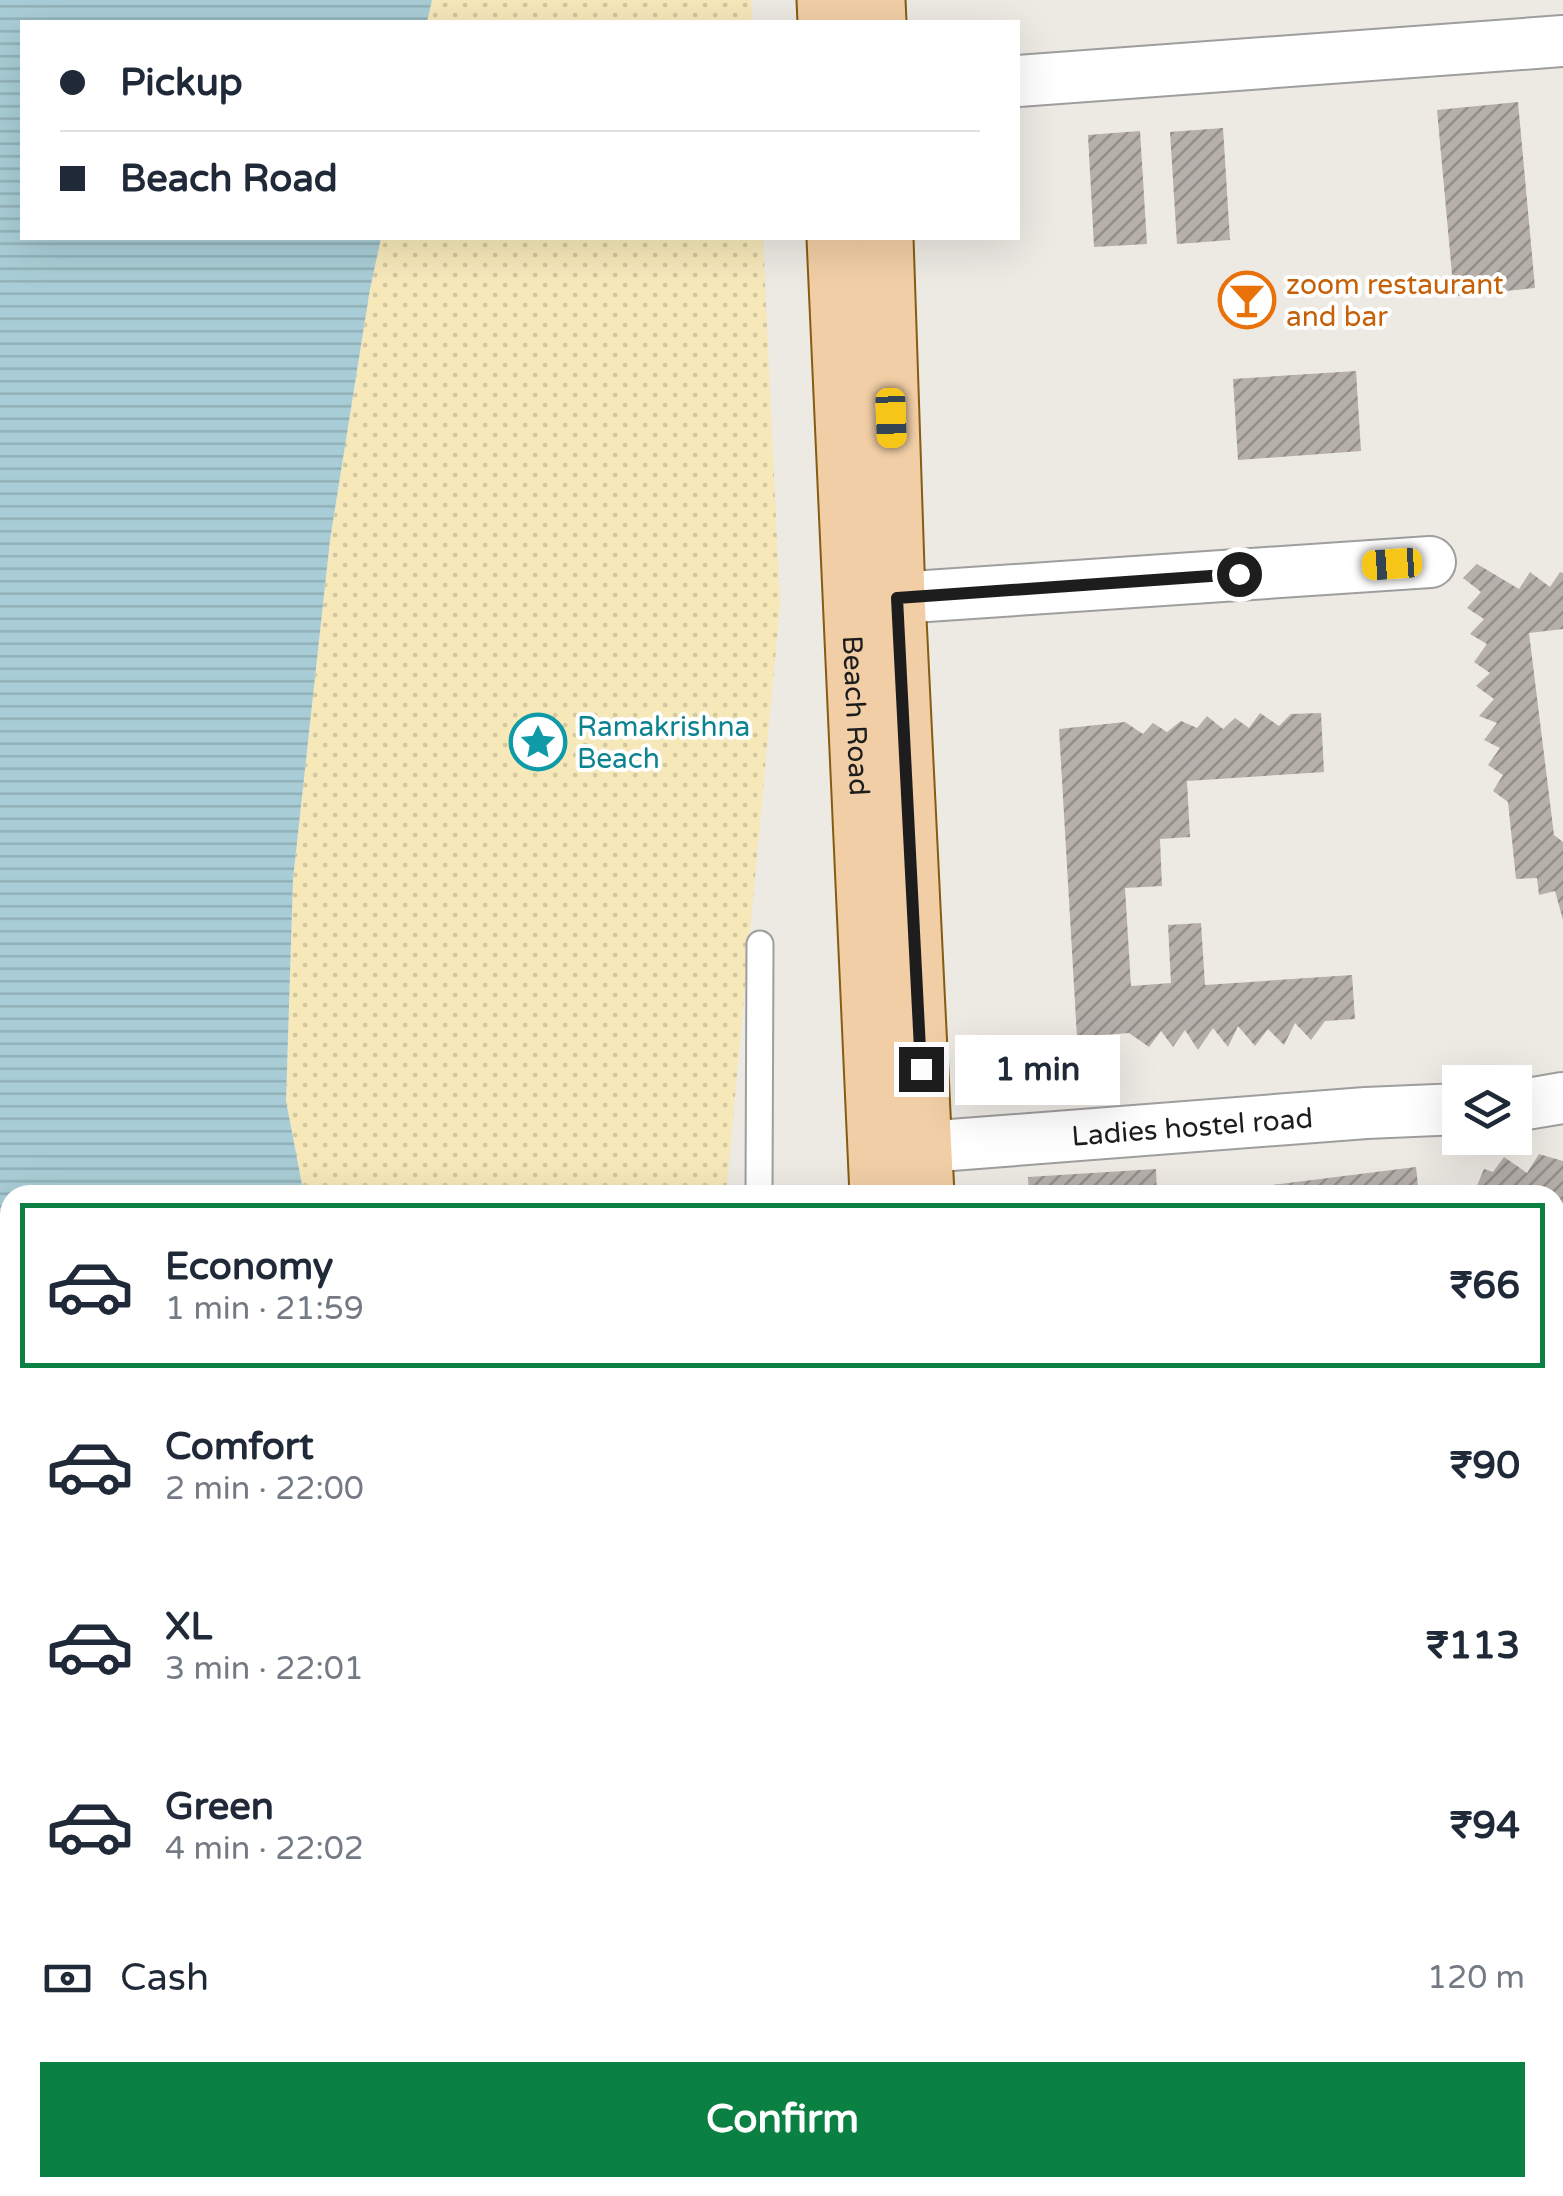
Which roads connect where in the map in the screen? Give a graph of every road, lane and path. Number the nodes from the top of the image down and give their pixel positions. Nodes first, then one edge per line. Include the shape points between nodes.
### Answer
1 (1563, 40) edge
2 (1020, 82) edge
3 (834, 240) edge
4 (886, 240) edge
5 (1430, 562) dead end
6 (897, 598) junction
7 (760, 944) dead end
8 (1563, 1098) edge
9 (1532, 1103) edge
10 (1442, 1110) edge
11 (925, 1171) edge
12 (759, 1185) edge
13 (878, 1185) edge

1 - 2 street
3 - 13 main road, Beach Road
4 - 6 main road, Beach Road
5 - 6 street
6 - 11 main road, Beach Road
7 - 12 lane
8 - 9 street
10 - 11 street, Ladies hostel road

